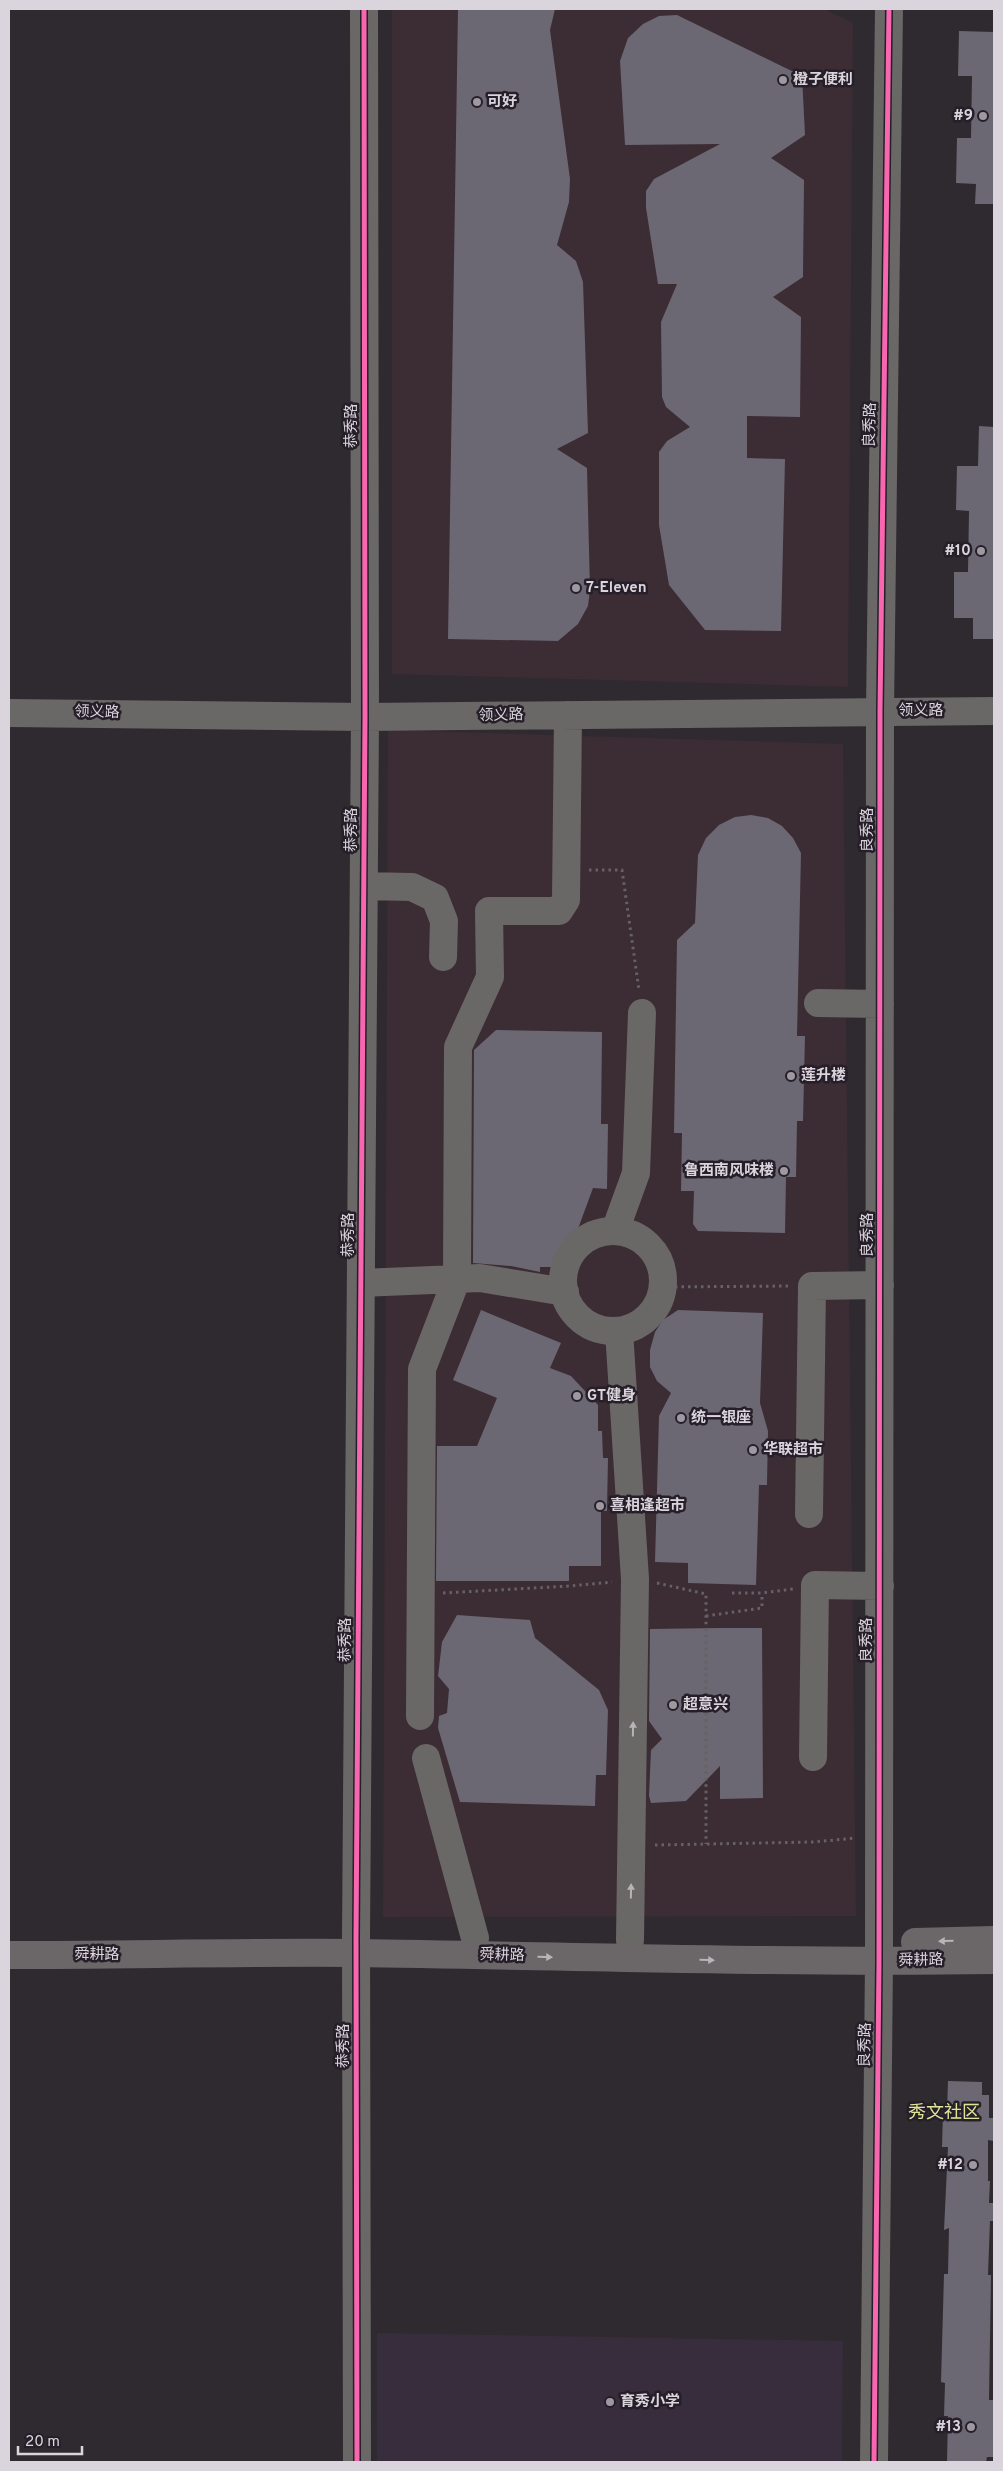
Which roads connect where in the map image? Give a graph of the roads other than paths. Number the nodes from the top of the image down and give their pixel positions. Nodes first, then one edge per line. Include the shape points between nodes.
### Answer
1 (364, 9) edge
2 (889, 9) edge
3 (880, 712) junction
4 (994, 712) edge
5 (9, 713) edge
6 (568, 715) junction
7 (365, 718) junction
8 (364, 886) junction
9 (443, 957) dead end
10 (818, 1003) dead end
11 (880, 1004) junction
12 (642, 1013) road end
13 (615, 1231) junction
14 (457, 1278) junction
15 (361, 1283) junction
16 (880, 1285) junction
17 (564, 1292) junction
18 (619, 1331) junction
19 (809, 1514) dead end
20 (880, 1586) junction
21 (420, 1716) dead end
22 (813, 1757) dead end
23 (426, 1758) dead end
24 (475, 1938) junction
25 (9, 1940) edge
26 (630, 1940) junction
27 (994, 1940) edge
28 (356, 1945) junction
29 (879, 1952) junction
30 (9, 1955) edge
31 (994, 1960) edge
32 (358, 2462) edge
33 (874, 2462) edge

1 - 7 street, 恭秀路
2 - 3 street, 良秀路
3 - 4 street, 领义路
3 - 6 street, 领义路
3 - 11 street, 良秀路
5 - 7 street, 领义路
6 - 7 street, 领义路
6 - 14 street via 566,900 559,910 489,911 490,978 458,1047
7 - 8 street, 恭秀路
8 - 9 street via 412,887 435,898 444,921
8 - 15 street, 恭秀路
10 - 11 street
11 - 16 street, 良秀路
12 - 13 street via 636,1173
13 - 17 street via 584,1240 572,1252 565,1267
13 - 18 street via 631,1234 650,1249 662,1270 658,1303 648,1317
14 - 15 street
14 - 17 street via 480,1278
14 - 21 street via 422,1369
15 - 28 street, 恭秀路
16 - 19 street via 812,1286
16 - 20 street, 良秀路
17 - 18 street via 574,1314 587,1325 602,1331
26 -> 18 street via 635,1579
20 - 22 street via 815,1586
20 - 29 street, 良秀路
23 - 24 street
24 - 26 main road, 舜耕路
24 - 28 main road, 舜耕路
25 - 28 main road, 舜耕路
26 - 29 main road, 舜耕路
27 -> 29 main road, 舜耕路
28 -> 29 main road, 舜耕路
28 - 30 main road, 舜耕路
28 - 32 street, 恭秀路
29 - 31 main road, 舜耕路
29 - 33 street, 良秀路

